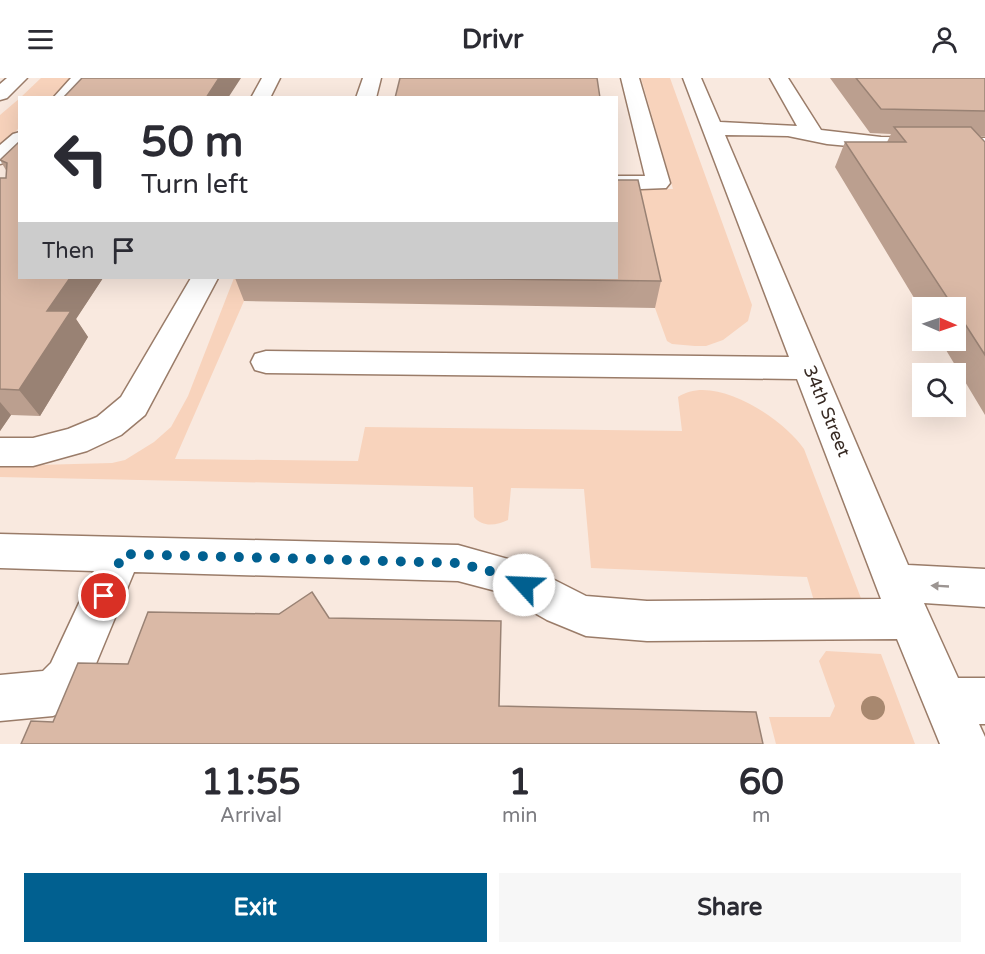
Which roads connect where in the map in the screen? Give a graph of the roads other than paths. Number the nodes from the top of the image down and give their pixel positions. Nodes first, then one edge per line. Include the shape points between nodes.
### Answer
1 (18, 78) edge
2 (82, 78) edge
3 (271, 78) edge
4 (372, 78) edge
5 (630, 78) edge
6 (692, 78) edge
7 (779, 78) edge
8 (0, 94) edge
9 (64, 96) edge
10 (261, 96) edge
11 (367, 96) edge
12 (713, 128) junction
13 (813, 135) junction
14 (18, 142) edge
15 (985, 144) edge
16 (3, 168) edge
17 (618, 183) edge
18 (203, 279) edge
19 (266, 362) dead end
20 (810, 368) junction
21 (0, 452) edge
22 (0, 551) edge
23 (123, 554) junction
24 (985, 588) edge
25 (903, 601) junction
26 (0, 698) edge
27 (965, 701) edge
28 (964, 744) edge

1 - 8 street
2 - 9 street
3 - 10 street
4 - 11 street
5 - 17 street via 658,183
6 - 12 street, 34th Street
7 - 13 street
12 - 13 street via 788,130
12 - 20 street, 34th Street
13 - 15 street via 881,143
14 - 16 street
18 - 21 street via 134,406 109,426 75,441 33,452
19 - 20 street
20 - 25 street, 34th Street
22 - 23 street
23 - 25 street via 458,563 505,575 586,616 647,621
23 - 26 street via 67,679 53,693
24 -> 25 street
25 - 27 street, 34th Street
27 - 28 street, 34th Street

